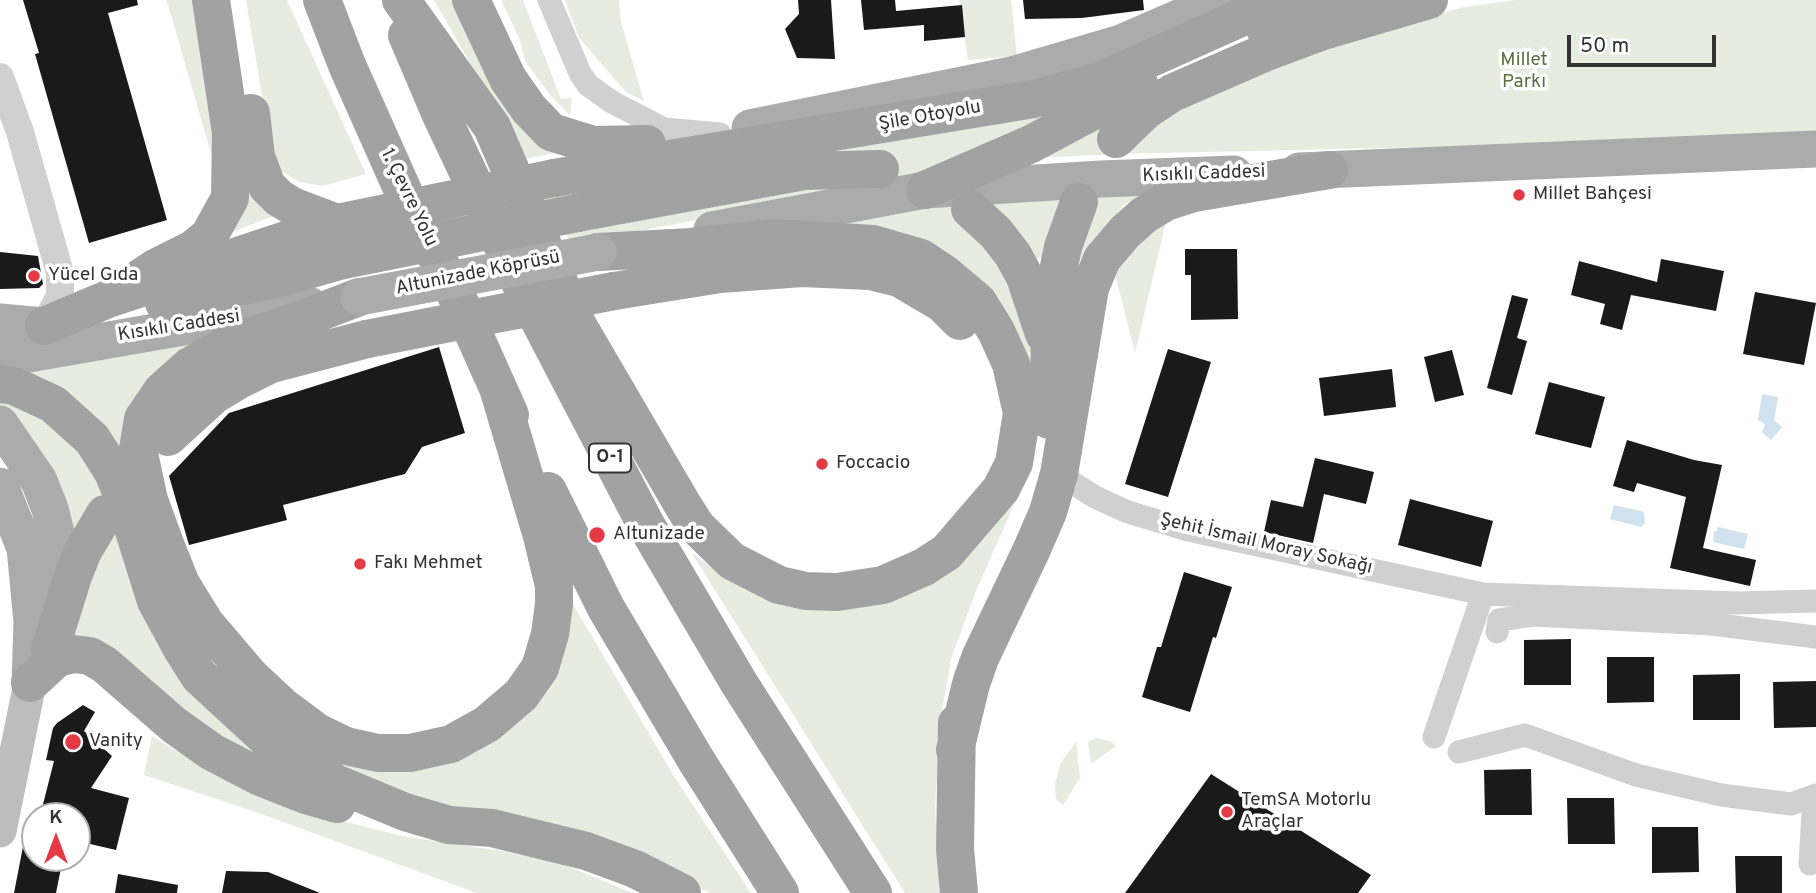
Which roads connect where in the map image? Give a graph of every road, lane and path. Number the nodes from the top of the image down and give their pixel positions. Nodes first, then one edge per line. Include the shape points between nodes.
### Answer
1 (211, 0) edge
2 (234, 0) edge
3 (393, 0) edge
4 (401, 0) edge
5 (471, 0) edge
6 (549, 0) edge
7 (1220, 0) edge
8 (1289, 0) edge
9 (1362, 0) edge
10 (1429, 0) edge
11 (322, 1) edge
12 (0, 78) edge
13 (720, 134) junction
14 (1116, 139) dead end
15 (659, 144) junction
16 (1816, 149) edge
17 (880, 169) dead end
18 (1329, 170) junction
19 (554, 178) junction
20 (925, 190) junction
21 (1079, 202) dead end
22 (970, 209) dead end
23 (337, 223) junction
24 (598, 252) junction
25 (359, 297) junction
26 (108, 299) junction
27 (0, 322) edge
28 (44, 326) junction
29 (0, 359) edge
30 (1048, 371) junction
31 (0, 384) edge
32 (499, 391) junction
33 (0, 424) edge
34 (168, 437) dead end
35 (1059, 474) junction
36 (0, 486) edge
37 (984, 510) junction
38 (104, 514) dead end
39 (1483, 594) junction
40 (1816, 601) edge
41 (1497, 632) dead end
42 (1816, 637) edge
43 (50, 650) junction
44 (30, 683) junction
45 (1434, 737) dead end
46 (955, 750) junction
47 (1459, 752) dead end
48 (1815, 795) edge
49 (449, 825) junction
50 (0, 831) edge
51 (1810, 864) dead end
52 (682, 893) edge
53 (780, 893) edge
54 (873, 893) edge
55 (959, 893) edge

1 - 26 highway via 231,133 230,198 219,222 201,243
2 - 23 highway via 250,86 256,157 267,186 292,206
3 - 54 highway, O-1 via 525,293 646,525 739,683
4 - 37 highway via 492,127 577,324 684,507 712,544 732,561 779,585 837,592 883,585 924,567 947,552
5 - 15 highway via 508,79 551,132 593,145
6 - 13 street via 588,85 664,130
7 - 13 main road via 1121,43 1012,75
8 - 19 highway, Şile Otoyolu via 1100,81 1034,99
9 - 20 highway via 1276,24 1171,70 1031,144
10 - 14 highway via 1323,31 1172,93 1144,111
11 - 32 highway, 1. Çevre Yolu via 404,193
12 - 28 street via 60,273 60,296
13 - 15 main road
15 - 19 main road via 591,162
16 - 18 main road, Kısıklı Caddesi
17 - 28 highway, bridge via 804,171 577,213
18 - 20 main road, Kısıklı Caddesi
18 - 35 highway via 1194,193 1166,202 1125,232 1102,260 1090,288
19 - 23 highway, bridge
20 - 24 main road, Kısıklı Caddesi
21 - 30 highway via 1054,289
22 - 30 highway via 996,233 1025,276 1045,338
23 - 26 highway, Kısıklı Caddesi
24 - 25 main road, Altunizade Köprüsü, bridge
24 - 37 highway via 773,238 842,241 900,251 945,274 978,302 996,331 1011,365 1022,413 1014,463
25 - 29 main road, Kısıklı Caddesi
25 - 32 highway via 231,343 190,366 162,391 143,419 138,449 165,544 181,584 205,623 282,706 346,746 389,753 451,744 487,724 521,695 540,668 551,634 554,586
26 - 28 highway, Kısıklı Caddesi
27 - 28 main road, Kısıklı Caddesi
30 - 46 highway via 1049,424 1030,494 964,657
31 - 49 highway via 53,404 92,439 124,499 156,601 200,676 252,727 304,766 370,799
32 - 53 highway via 606,608
33 - 43 main road via 39,481 57,537 57,594
34 - 37 highway, bridge via 214,395 239,380 271,365 367,339 720,274 802,268 870,271 899,278 943,304 984,354 1001,417 1000,447
35 - 39 street, Şehit İsmail Moray Sokağı via 1128,512 1188,530
35 - 46 highway via 1048,512 971,684
36 - 44 main road via 25,548 32,622
38 - 43 highway via 73,576
39 - 40 street, Şehit İsmail Moray Sokağı via 1737,603
39 - 45 street
41 - 42 street via 1499,620 1533,615 1711,624
43 - 44 main road
44 - 49 highway via 57,658 90,656 174,725 258,776 348,807
44 - 50 main road
46 - 55 highway
47 - 48 street via 1525,735 1636,775 1721,795 1791,804
48 - 51 street
49 - 52 highway via 492,828 586,851

